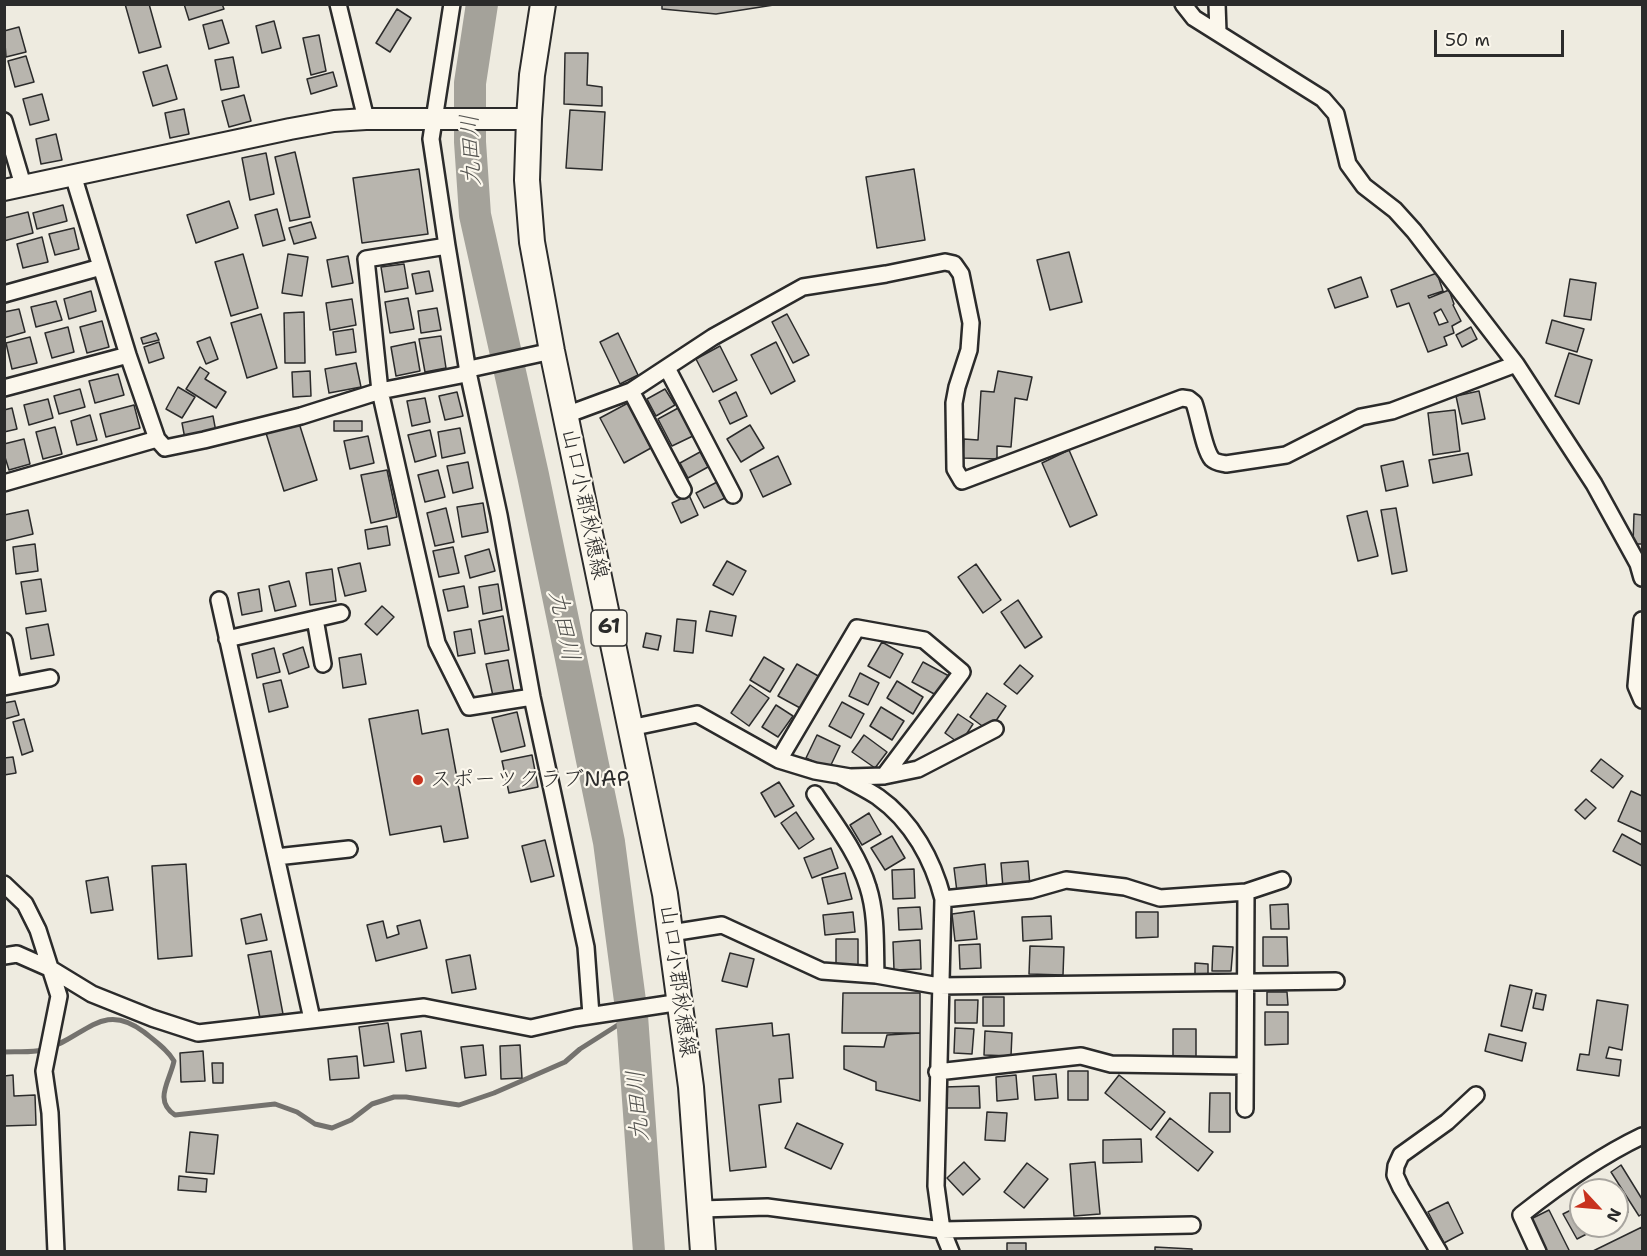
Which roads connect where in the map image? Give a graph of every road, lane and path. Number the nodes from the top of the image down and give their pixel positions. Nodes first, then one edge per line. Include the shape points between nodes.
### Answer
1 (338, 4) edge
2 (452, 4) edge
3 (543, 4) edge
4 (1183, 4) edge
5 (1217, 4) edge
6 (1218, 32) junction
7 (435, 118) junction
8 (366, 119) junction
9 (529, 119) junction
10 (4, 122) edge
11 (73, 176) junction
12 (14, 188) edge
13 (447, 246) junction
14 (101, 267) junction
15 (4, 294) edge
16 (542, 353) junction
17 (128, 355) junction
18 (1516, 364) junction
19 (667, 368) junction
20 (471, 370) junction
21 (4, 388) edge
22 (380, 391) junction
23 (631, 391) junction
24 (566, 415) junction
25 (157, 439) junction
26 (4, 483) edge
27 (683, 490) dead end
28 (733, 495) dead end
29 (1642, 578) edge
30 (219, 600) dead end
31 (341, 614) dead end
32 (315, 619) junction
33 (1642, 620) edge
34 (227, 639) junction
35 (4, 642) edge
36 (323, 664) dead end
37 (50, 678) dead end
38 (9, 686) edge
39 (532, 697) junction
40 (1642, 700) edge
41 (630, 728) junction
42 (995, 729) dead end
43 (779, 760) junction
44 (841, 776) junction
45 (884, 776) junction
46 (815, 794) dead end
47 (349, 849) dead end
48 (276, 857) junction
49 (1282, 880) dead end
50 (4, 884) edge
51 (1246, 892) junction
52 (943, 899) junction
53 (670, 933) junction
54 (4, 956) edge
55 (51, 969) junction
56 (876, 975) junction
57 (1247, 981) junction
58 (1336, 981) dead end
59 (939, 986) junction
60 (671, 1004) junction
61 (597, 1015) junction
62 (312, 1019) junction
63 (1244, 1066) junction
64 (937, 1072) junction
65 (1476, 1095) dead end
66 (1245, 1109) dead end
67 (1642, 1136) edge
68 (701, 1209) junction
69 (1192, 1225) dead end
70 (942, 1230) junction
71 (56, 1251) edge
72 (703, 1251) edge
73 (951, 1251) edge
74 (1438, 1251) edge
75 (1538, 1251) edge

1 - 8 street
2 - 7 street
3 - 9 main road, 山口小郡秋穂線 / 61
4 - 6 street via 1194,18
5 - 6 street
6 - 18 street via 1323,99 1336,114 1348,164 1364,186 1414,231
7 - 8 street
7 - 9 street
7 - 13 street via 431,139
8 - 11 street via 290,129
9 - 16 main road, 山口小郡秋穂線 / 61 via 527,180
10 - 12 street
11 - 12 street
11 - 14 street
13 - 20 street
13 - 22 street via 366,259
14 - 15 street
14 - 17 street
16 - 20 street
16 - 24 main road, 山口小郡秋穂線 / 61
17 - 21 street
17 - 25 street
18 - 19 street via 1392,411 1361,417 1286,455 1217,462 1207,449 1194,403 1182,398 962,481 955,469 954,403 969,350 971,323 954,264 945,262 802,287
18 - 29 street via 1594,484
19 - 23 street
19 - 28 street
20 - 22 street
20 - 39 street
22 - 25 street via 204,440 165,448
22 - 39 street via 442,654 469,707
23 - 24 street
23 - 27 street
24 - 41 main road, 山口小郡秋穂線 / 61
25 - 26 street
30 - 34 street
31 - 32 street
32 - 34 street
32 - 36 street
33 - 40 street via 1636,686
34 - 48 street
35 - 38 street
37 - 38 street
39 - 61 street
41 - 43 street via 697,714
41 - 53 main road, 山口小郡秋穂線 / 61
42 - 45 street via 918,769
43 - 44 street
43 - 45 street via 857,628 924,640 962,672
44 - 45 street
44 - 52 street via 878,797 910,829 938,878
46 - 56 street via 846,841 868,886 875,918
47 - 48 street
48 - 62 street
49 - 51 street
50 - 55 street via 25,904
51 - 52 street via 1160,898 1125,887 1066,880 1031,890
51 - 57 street
52 - 59 street
53 - 56 street via 722,925 822,971
53 - 60 main road, 山口小郡秋穂線 / 61
54 - 55 street via 17,954
55 - 62 street via 92,994 198,1033
55 - 71 street via 58,996 44,1071 50,1113
56 - 59 street
57 - 58 street
57 - 59 street
57 - 63 street
59 - 64 street
60 - 61 street
60 - 68 main road, 山口小郡秋穂線 / 61 via 691,1087
61 - 62 street via 531,1028 424,1007
63 - 64 street via 1111,1064 1081,1056
63 - 66 street
64 - 70 street via 936,1186
65 - 74 street via 1401,1155 1396,1166 1401,1188
67 - 75 street via 1566,1180 1521,1215
68 - 70 street via 767,1207
68 - 72 main road, 山口小郡秋穂線 / 61
69 - 70 street
70 - 73 street

